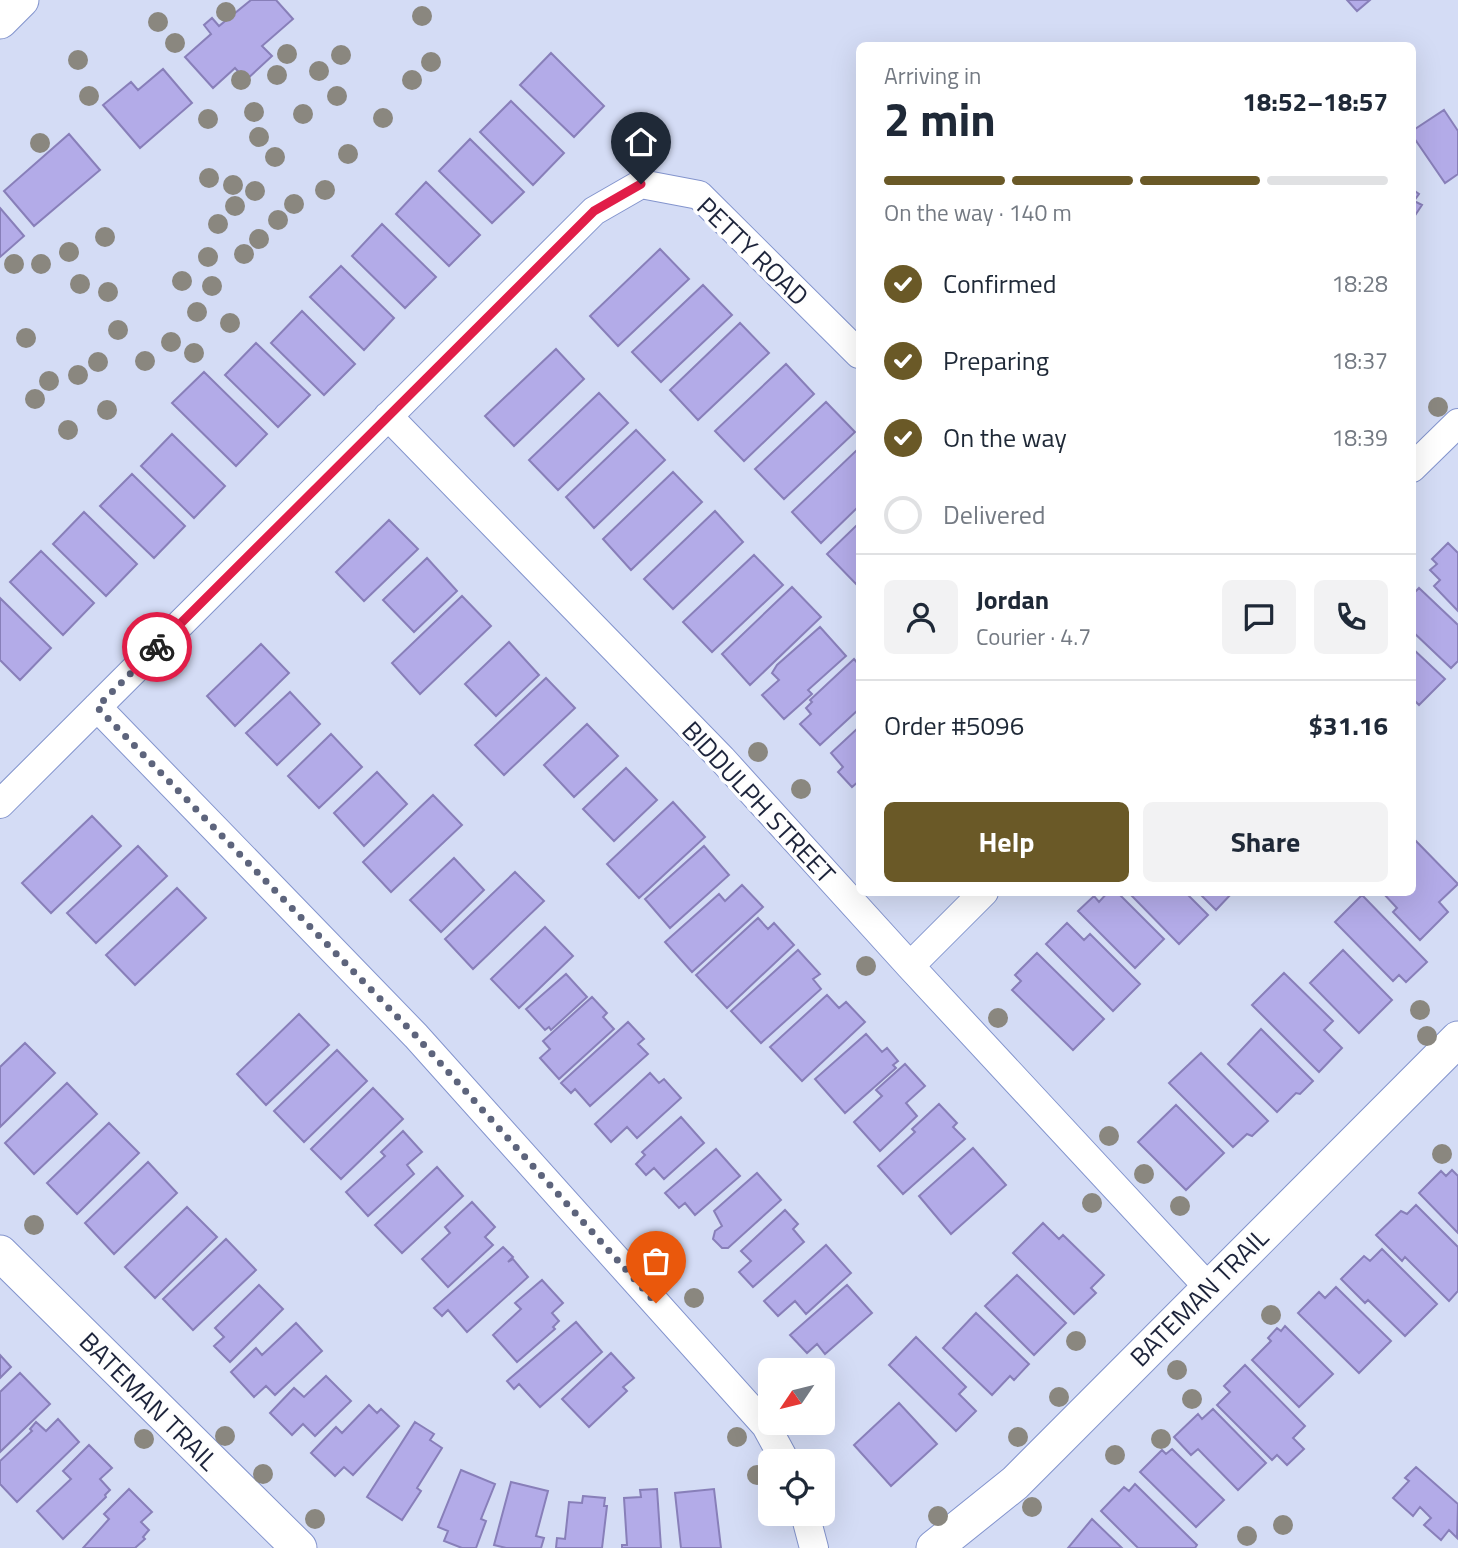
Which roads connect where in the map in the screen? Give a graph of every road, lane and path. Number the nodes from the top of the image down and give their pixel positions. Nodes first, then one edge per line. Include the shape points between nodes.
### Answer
1 (21, 0) edge
2 (0, 21) edge
3 (856, 351) edge
4 (388, 416) junction
5 (1458, 423) edge
6 (1416, 464) edge
7 (97, 707) junction
8 (0, 804) edge
9 (980, 896) edge
10 (910, 966) junction
11 (1458, 1039) edge
12 (0, 1253) edge
13 (1208, 1287) junction
14 (778, 1449) edge
15 (808, 1526) edge
16 (299, 1548) edge
17 (814, 1548) edge
18 (934, 1548) edge

1 - 2 street
3 - 4 street, PETTY ROAD via 699,195 641,184 594,211
4 - 7 street, PETTY ROAD
4 - 10 street, BIDDULPH STREET via 722,759
5 - 6 street
7 - 8 street, PETTY ROAD
7 - 14 street via 416,1036 766,1426
9 - 10 street
10 - 13 street, BIDDULPH STREET
11 - 13 street, BATEMAN TRAIL
12 - 16 street, BATEMAN TRAIL
13 - 18 street, BATEMAN TRAIL via 1015,1483
15 - 17 street

